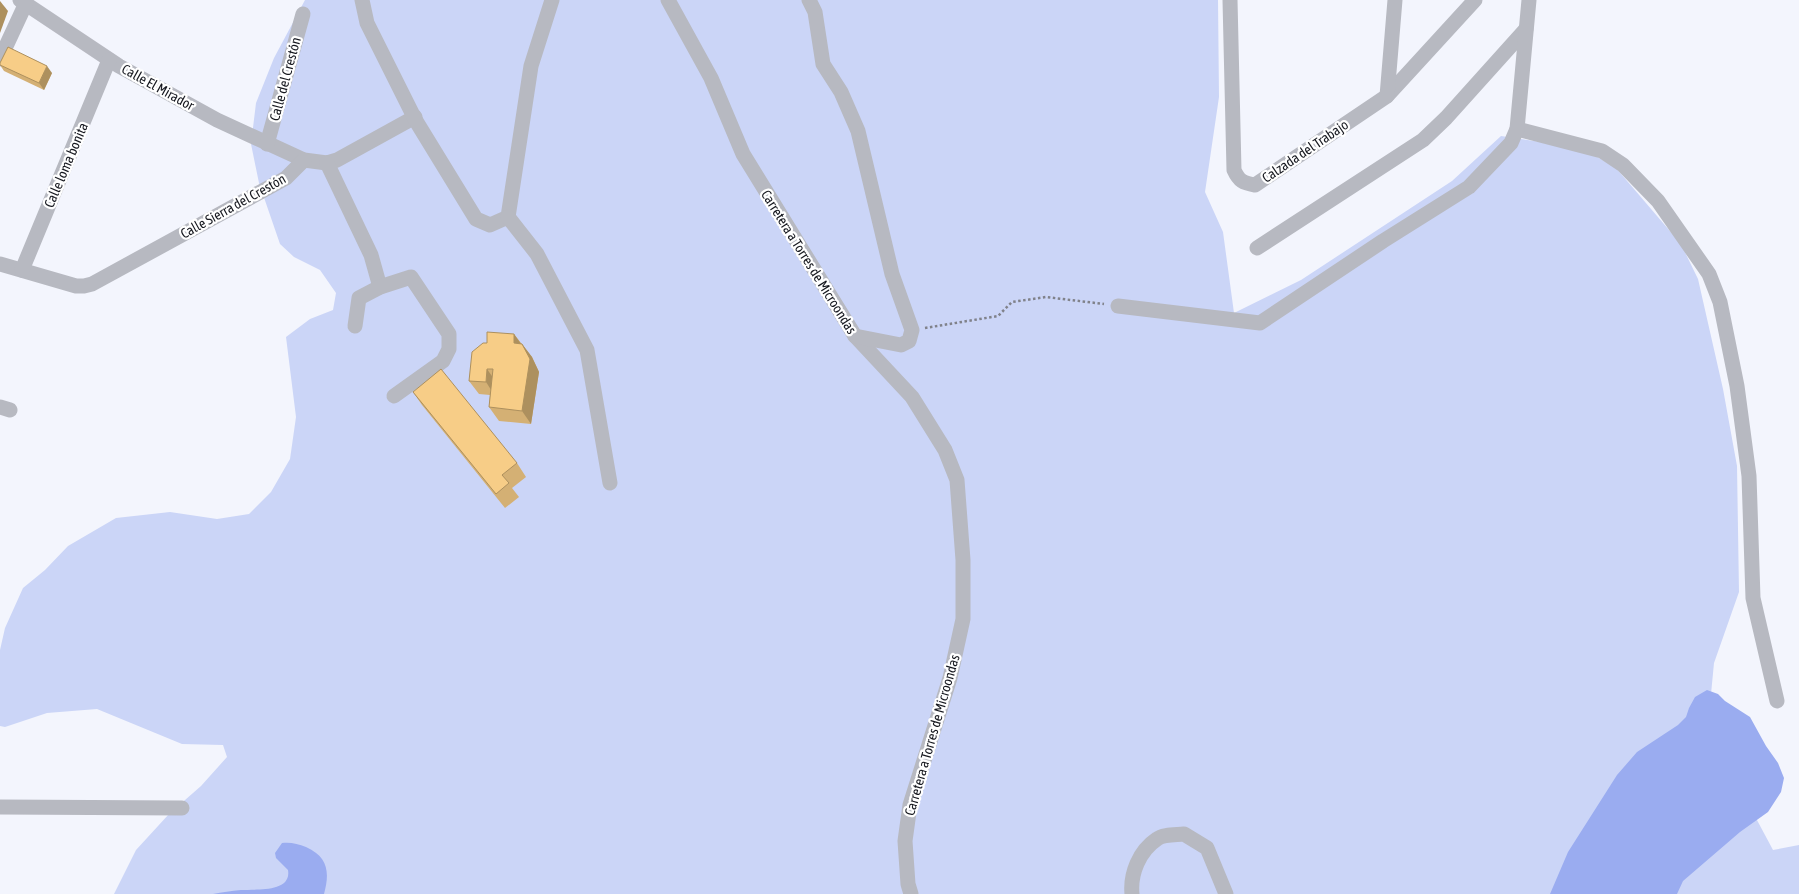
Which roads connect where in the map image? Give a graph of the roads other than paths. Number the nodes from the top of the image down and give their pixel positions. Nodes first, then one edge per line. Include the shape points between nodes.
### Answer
1 (362, 0) edge
2 (552, 0) edge
3 (668, 0) edge
4 (809, 0) edge
5 (1230, 0) edge
6 (1394, 0) edge
7 (1475, 0) edge
8 (1529, 0) edge
9 (23, 2) edge
10 (303, 14) dead end
11 (1526, 29) junction
12 (0, 59) edge
13 (109, 60) junction
14 (1388, 96) junction
15 (414, 117) junction
16 (1514, 136) junction
17 (267, 144) junction
18 (304, 160) junction
19 (328, 163) junction
20 (508, 217) junction
21 (1257, 248) dead end
22 (0, 264) edge
23 (22, 270) junction
24 (380, 287) junction
25 (1118, 306) road end
26 (355, 326) dead end
27 (855, 336) junction
28 (394, 396) dead end
29 (610, 483) dead end
30 (1776, 701) dead end
31 (0, 807) edge
32 (182, 808) dead end
33 (911, 894) edge
34 (1132, 894) edge
35 (1226, 894) edge

1 - 15 street via 367,23
2 - 20 street via 531,66
3 - 27 street, Carretera a Torres de Microondas via 711,78 743,154
4 - 27 street via 815,12 823,64 841,92 858,131 892,274 912,330 909,341 900,345
5 - 14 street, Calzada del Trabajo via 1234,170 1238,179 1255,185
6 - 14 street
7 - 14 street, Calzada del Trabajo
8 - 11 street
9 - 12 street
9 - 13 street, Calle El Mirador
10 - 17 street, Calle del Crestón
11 - 16 street
11 - 21 street via 1423,140
13 - 17 street, Calle El Mirador
13 - 23 street, Calle loma bonita
15 - 19 street
15 - 20 street via 476,219 490,225
16 - 25 street via 1469,187 1260,323
16 - 30 street via 1602,151 1624,166 1658,201 1708,274 1720,302 1737,386 1749,476 1753,598
17 - 18 street, Calle El Mirador
18 - 19 street
18 - 23 street, Calle Sierra del Crestón via 286,178 92,284 76,286
19 - 24 street via 371,255
20 - 29 street via 537,254 587,350
22 - 23 street
24 - 26 street via 359,298
24 - 28 street via 411,277 450,334 449,349 443,361
27 - 33 street, Carretera a Torres de Microondas via 912,397 945,450 957,480 963,560 963,619 950,678 910,805 905,841
31 - 32 street
34 - 35 street via 1131,880 1141,854 1158,838 1184,834 1207,848

